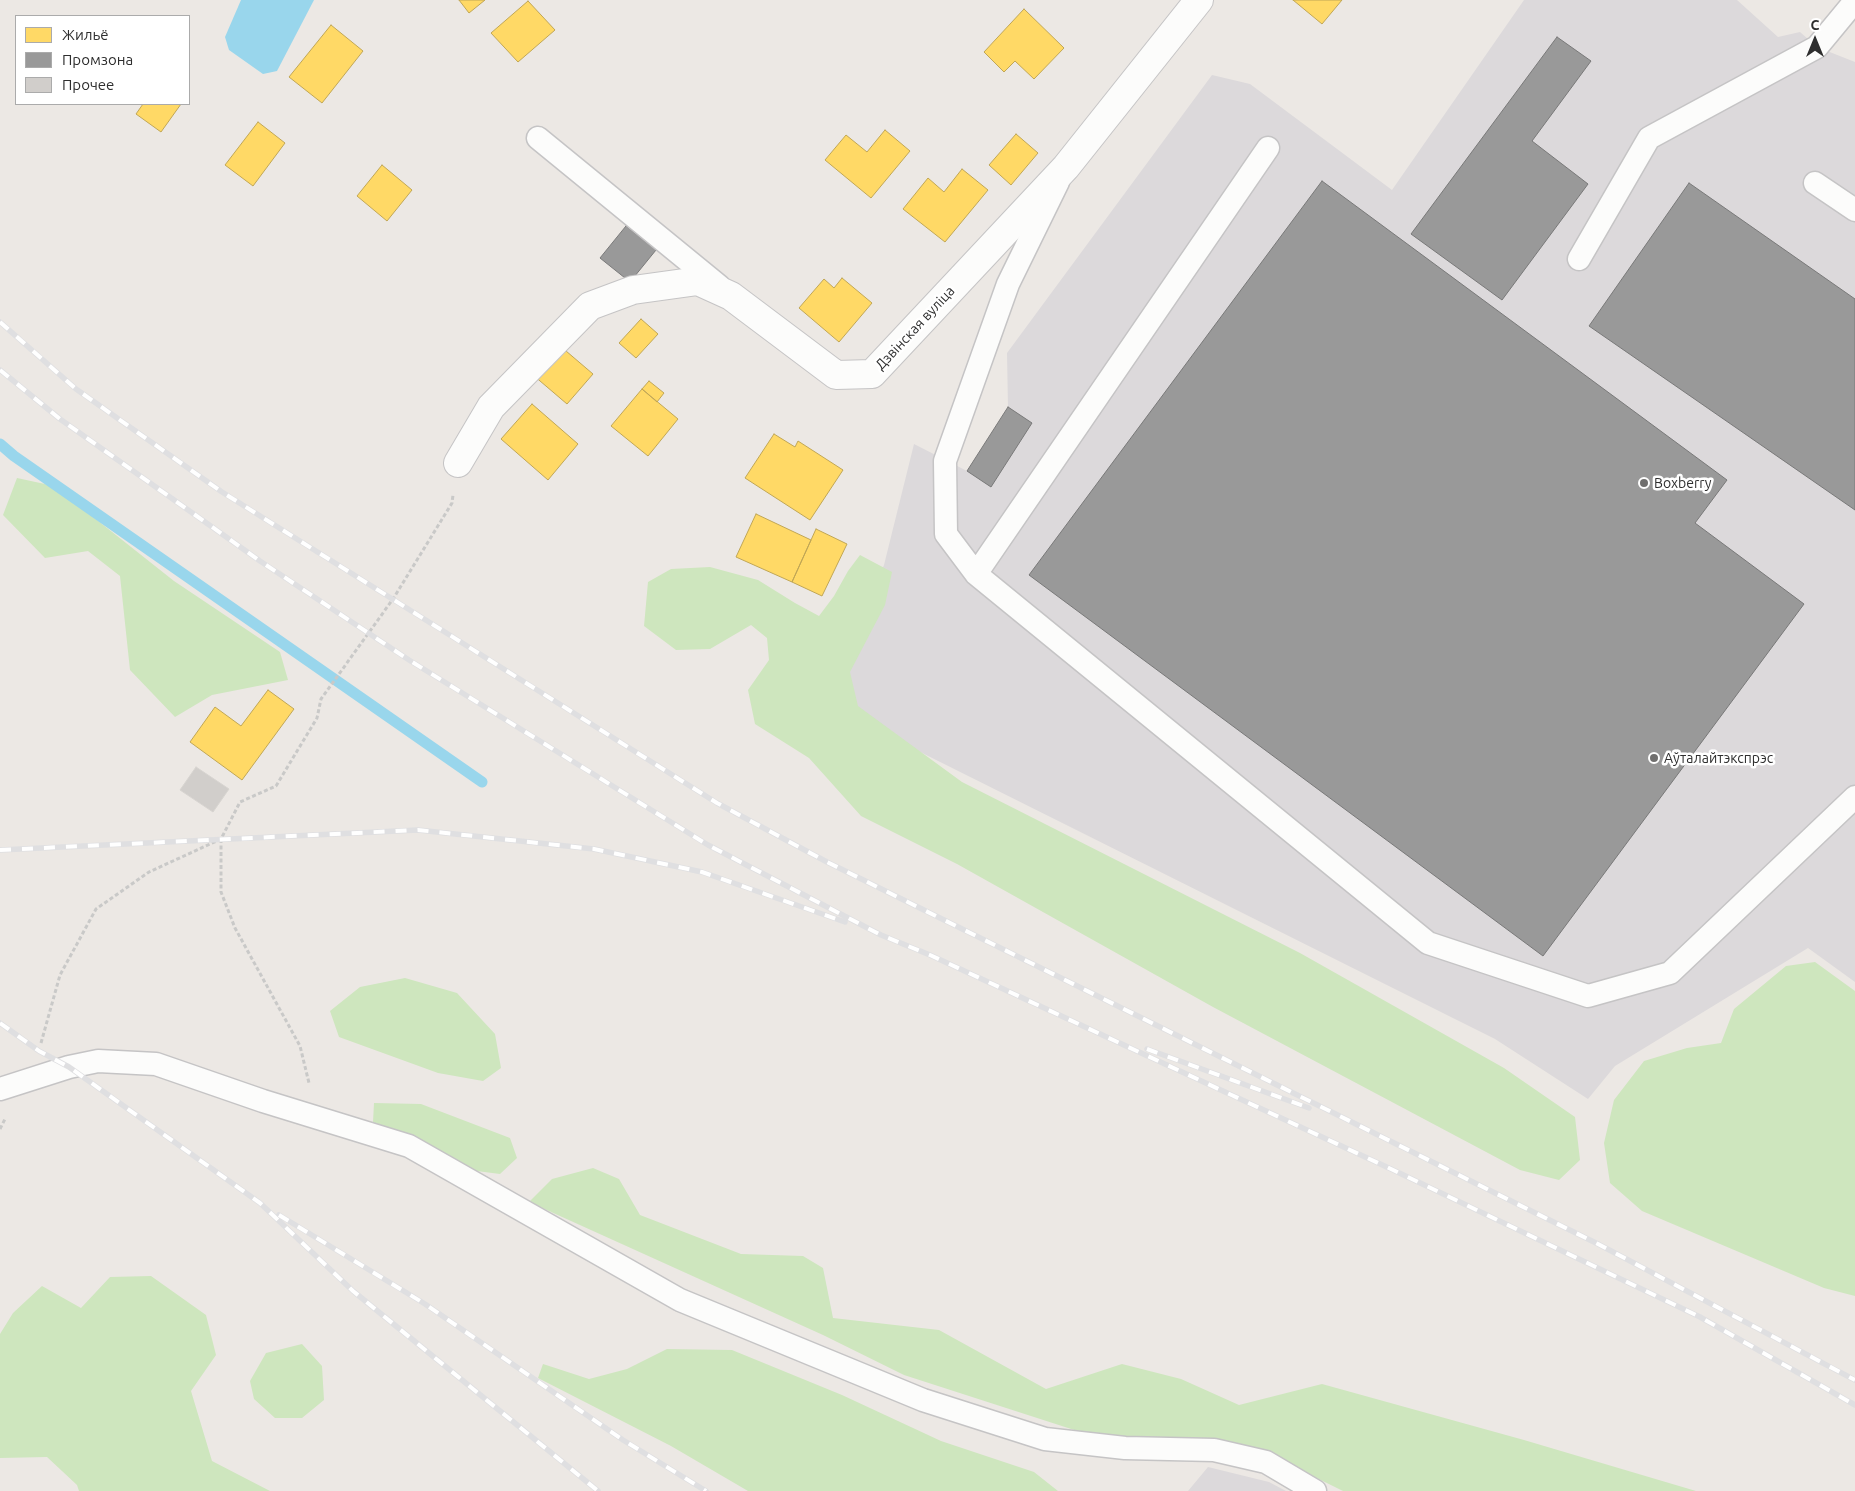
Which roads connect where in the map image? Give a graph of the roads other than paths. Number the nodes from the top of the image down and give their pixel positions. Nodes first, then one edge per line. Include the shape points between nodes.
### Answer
1 (1199, 0) edge
2 (1855, 2) edge
3 (538, 138) dead end
4 (1268, 148) dead end
5 (1066, 167) junction
6 (1815, 183) dead end
7 (1855, 210) edge
8 (1579, 259) dead end
9 (731, 296) junction
10 (458, 463) road end
11 (976, 574) junction
12 (1855, 797) edge
13 (0, 1089) edge
14 (1315, 1491) edge

1 - 5 street, Дзвінская вуліца
2 - 8 lane via 1817,47 1649,138
3 - 9 lane
4 - 11 lane
5 - 9 street, Дзвінская вуліца via 872,374 836,375
5 - 11 lane via 1008,284 945,461 946,534
6 - 7 lane
9 - 10 street, Дзвінская вуліца via 698,281 633,290 590,306 491,408
11 - 12 lane via 1428,943 1588,996 1670,973
13 - 14 lane via 98,1061 156,1064 409,1146 680,1300 923,1400 1045,1439 1125,1448 1214,1450 1266,1462

